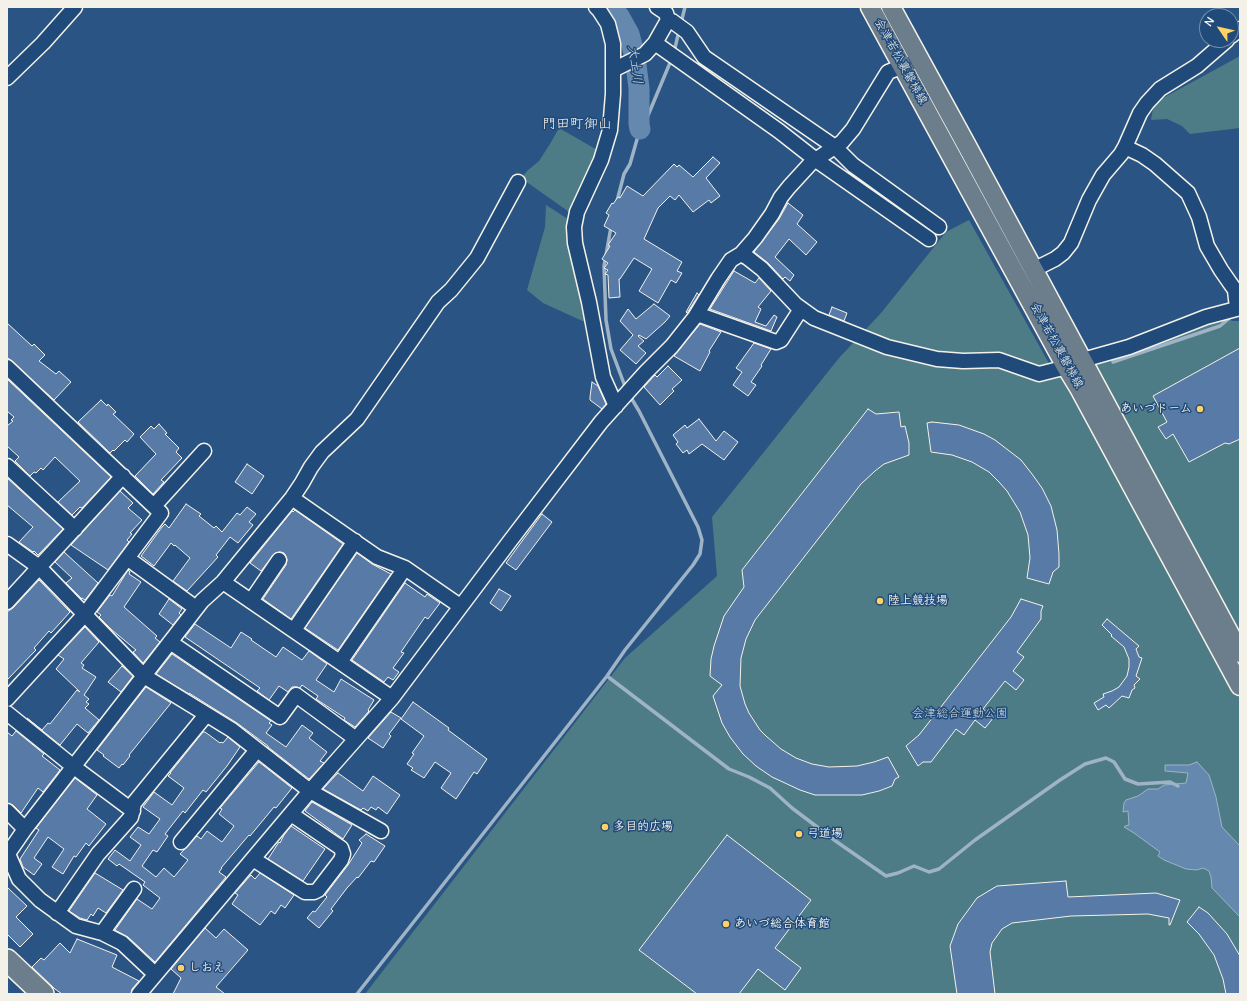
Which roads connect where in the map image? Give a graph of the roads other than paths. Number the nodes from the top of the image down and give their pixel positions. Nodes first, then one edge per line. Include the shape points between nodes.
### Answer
1 (75, 7) edge
2 (596, 7) edge
3 (656, 7) edge
4 (870, 7) edge
5 (891, 7) edge
6 (668, 20) junction
7 (655, 44) junction
8 (1218, 48) edge
9 (919, 60) junction
10 (902, 66) junction
11 (613, 70) junction
12 (7, 78) edge
13 (835, 147) junction
14 (1125, 147) junction
15 (816, 160) junction
16 (518, 182) dead end
17 (939, 227) dead end
18 (929, 239) dead end
19 (741, 254) junction
20 (1033, 270) junction
21 (1239, 308) edge
22 (801, 309) junction
23 (697, 314) junction
24 (1074, 363) junction
25 (8, 370) edge
26 (616, 406) junction
27 (204, 451) dead end
28 (7, 466) edge
29 (123, 476) junction
30 (292, 498) junction
31 (154, 506) junction
32 (75, 529) junction
33 (355, 541) junction
34 (7, 544) edge
35 (127, 558) junction
36 (279, 560) dead end
37 (39, 567) junction
38 (406, 568) junction
39 (223, 582) junction
40 (251, 601) junction
41 (7, 602) edge
42 (460, 606) junction
43 (196, 608) junction
44 (85, 614) junction
45 (294, 630) junction
46 (170, 642) junction
47 (1240, 653) edge
48 (340, 662) junction
49 (144, 676) junction
50 (1240, 686) edge
51 (392, 698) junction
52 (7, 699) edge
53 (7, 713) edge
54 (206, 714) junction
55 (356, 739) junction
56 (257, 750) junction
57 (74, 767) junction
58 (310, 791) junction
59 (132, 810) junction
60 (7, 811) edge
61 (291, 814) junction
62 (25, 829) junction
63 (381, 831) dead end
64 (181, 842) dead end
65 (7, 855) edge
66 (253, 859) junction
67 (134, 889) dead end
68 (57, 912) junction
69 (102, 933) junction
70 (7, 960) edge
71 (156, 974) junction
72 (43, 994) edge
73 (139, 994) edge

1 - 12 street
2 - 11 street via 608,24 613,44
3 - 6 street via 666,12
4 - 10 main road, 会津若松裏磐梯線
5 - 9 main road, 会津若松裏磐梯線
6 - 7 street
6 - 13 street via 687,32 704,57
7 - 11 street via 645,54
7 - 15 street via 779,130
8 - 14 street via 1197,66 1160,89 1140,113
9 - 10 street
9 - 20 main road, 会津若松裏磐梯線
10 - 13 street via 888,72 853,129
10 - 24 main road, 会津若松裏磐梯線
11 - 26 street via 614,94 610,130 601,160 577,212 574,227 575,243 603,377
13 - 15 street
13 - 17 street via 853,165
14 - 20 street via 1103,174 1071,243 1055,259
14 - 21 street via 1156,164 1188,193 1199,217 1207,246 1235,290
15 - 18 street
15 - 19 street via 781,197 772,214
16 - 30 street via 477,258 438,302 357,419 311,466
19 - 22 street via 762,269
19 - 23 street via 731,260
20 - 24 main road, 会津若松裏磐梯線
21 - 24 street via 1206,317 1130,347
22 - 23 street via 781,340 776,342
22 - 24 street via 814,318 887,347 937,359 999,360 1039,374
23 - 26 street via 672,346
24 - 47 main road, 会津若松裏磐梯線
24 - 50 main road, 会津若松裏磐梯線 via 1080,388
25 - 29 street
26 - 42 street
27 - 31 street
28 - 32 street
29 - 31 street
29 - 32 street
30 - 33 street
30 - 39 street
31 - 35 street via 161,514
32 - 37 street
33 - 38 street via 377,557
33 - 45 street
34 - 37 street
35 - 43 street
35 - 44 street
36 - 40 street
37 - 41 street
37 - 44 street
38 - 42 street
38 - 48 street
39 - 40 street
39 - 43 street
40 - 45 street
42 - 51 street
43 - 46 street
44 - 49 street
44 - 52 street
45 - 48 street
46 - 49 street
46 - 55 street via 280,717 296,695
48 - 51 street
49 - 54 street
49 - 57 street
51 - 55 street
53 - 57 street
54 - 56 street
54 - 59 street via 134,803
55 - 58 street
56 - 58 street
56 - 64 street
57 - 59 street
57 - 62 street
58 - 61 street
58 - 63 street
59 - 68 street via 131,817 98,854
60 - 62 street
61 - 66 street
61 - 66 street via 341,848 341,860 318,890 306,892
62 - 65 street
65 - 68 street via 19,879 40,900
66 - 71 street
67 - 69 street
68 - 69 street via 76,926
69 - 71 street via 122,943
70 - 72 highway
71 - 73 street

